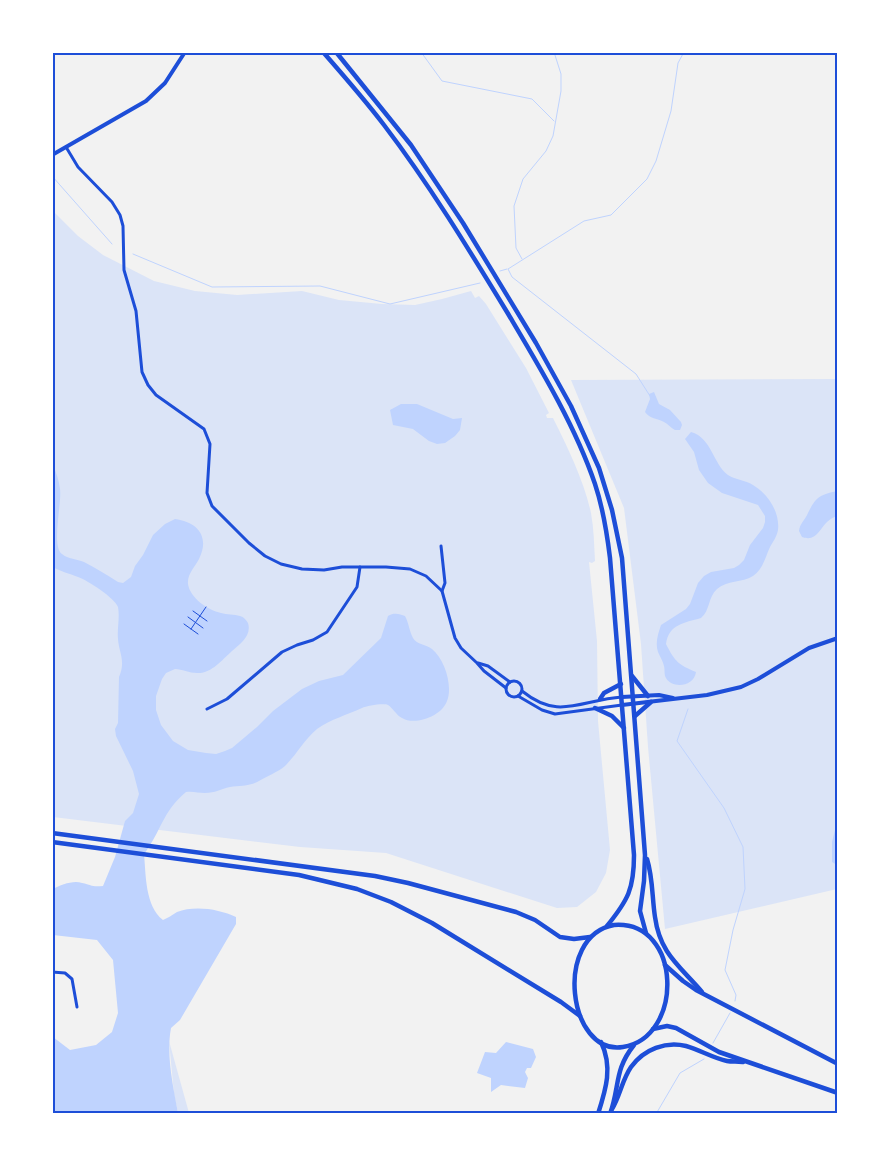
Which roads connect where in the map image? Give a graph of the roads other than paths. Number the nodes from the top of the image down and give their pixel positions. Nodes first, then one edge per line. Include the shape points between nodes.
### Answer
1 (185, 52) edge
2 (323, 52) edge
3 (336, 52) edge
4 (66, 147) junction
5 (52, 155) edge
6 (441, 546) dead end
7 (360, 567) junction
8 (442, 591) junction
9 (838, 638) edge
10 (477, 663) junction
11 (632, 676) junction
12 (510, 682) junction
13 (621, 684) junction
14 (506, 688) junction
15 (522, 691) junction
16 (518, 696) junction
17 (633, 696) junction
18 (648, 696) junction
19 (622, 697) junction
20 (675, 698) junction
21 (600, 699) junction
22 (652, 702) junction
23 (634, 704) junction
24 (622, 705) junction
25 (595, 708) junction
26 (207, 709) dead end
27 (635, 716) junction
28 (624, 728) junction
29 (52, 833) edge
30 (52, 842) edge
31 (645, 855) junction
32 (607, 926) junction
33 (646, 933) junction
34 (590, 938) junction
35 (665, 965) junction
36 (52, 972) edge
37 (705, 995) junction
38 (77, 1007) dead end
39 (580, 1016) junction
40 (653, 1030) junction
41 (600, 1041) junction
42 (635, 1044) junction
43 (747, 1062) junction
44 (838, 1064) edge
45 (838, 1093) edge
46 (611, 1111) edge
47 (598, 1114) edge

1 - 4 street via 165,83 146,101
2 - 13 main road via 384,125 430,189 525,344 577,441 594,483 606,528
3 - 11 main road via 407,139 448,200 536,343 584,432 606,488 620,543
4 - 5 street
4 - 7 street via 78,167 112,202 120,215 124,270 136,311 142,372 156,395 204,429 210,444 207,493 212,506 249,543 281,564 316,570
6 - 8 street via 445,584
7 - 8 street via 410,569 426,576
7 - 26 street via 357,587 327,632 282,652 227,699
8 - 10 street via 456,638 461,648
9 - 20 street via 809,648 741,687
10 - 12 street via 488,666
10 - 14 street
11 - 17 main road
11 - 18 main road
12 - 14 street
12 - 15 street via 519,683
13 - 19 main road
13 - 21 main road via 604,693
14 - 16 street via 508,695
15 - 16 street
15 - 21 street via 534,701 558,708
16 - 25 street via 555,714
17 - 18 street
17 - 19 street
17 - 23 main road
18 - 20 street
19 - 21 street
19 - 24 main road
20 - 22 street
22 - 23 street
22 - 27 main road
23 - 24 street
23 - 27 main road
24 - 25 street
24 - 28 main road
25 - 28 main road via 612,716
27 - 31 main road
28 - 32 main road via 633,873 626,901
29 - 34 main road via 391,878 516,912 565,938
30 - 39 main road via 299,875 374,895 432,923
31 - 33 main road via 640,911
31 - 37 main road via 651,871 655,919 663,944 679,969
32 - 33 main road via 629,926
32 - 34 main road
33 - 35 main road via 657,945
34 - 39 main road via 575,971 574,991
35 - 37 main road
35 - 40 main road via 666,1000
36 - 38 street via 65,973 72,979
37 - 44 main road
39 - 41 main road
40 - 42 main road
40 - 43 main road via 667,1026 676,1028 710,1048
41 - 42 main road via 618,1047
41 - 47 main road via 606,1055 608,1076
42 - 46 main road via 620,1069
43 - 45 main road
43 - 46 main road via 728,1061 681,1045 658,1047 647,1051 633,1064

